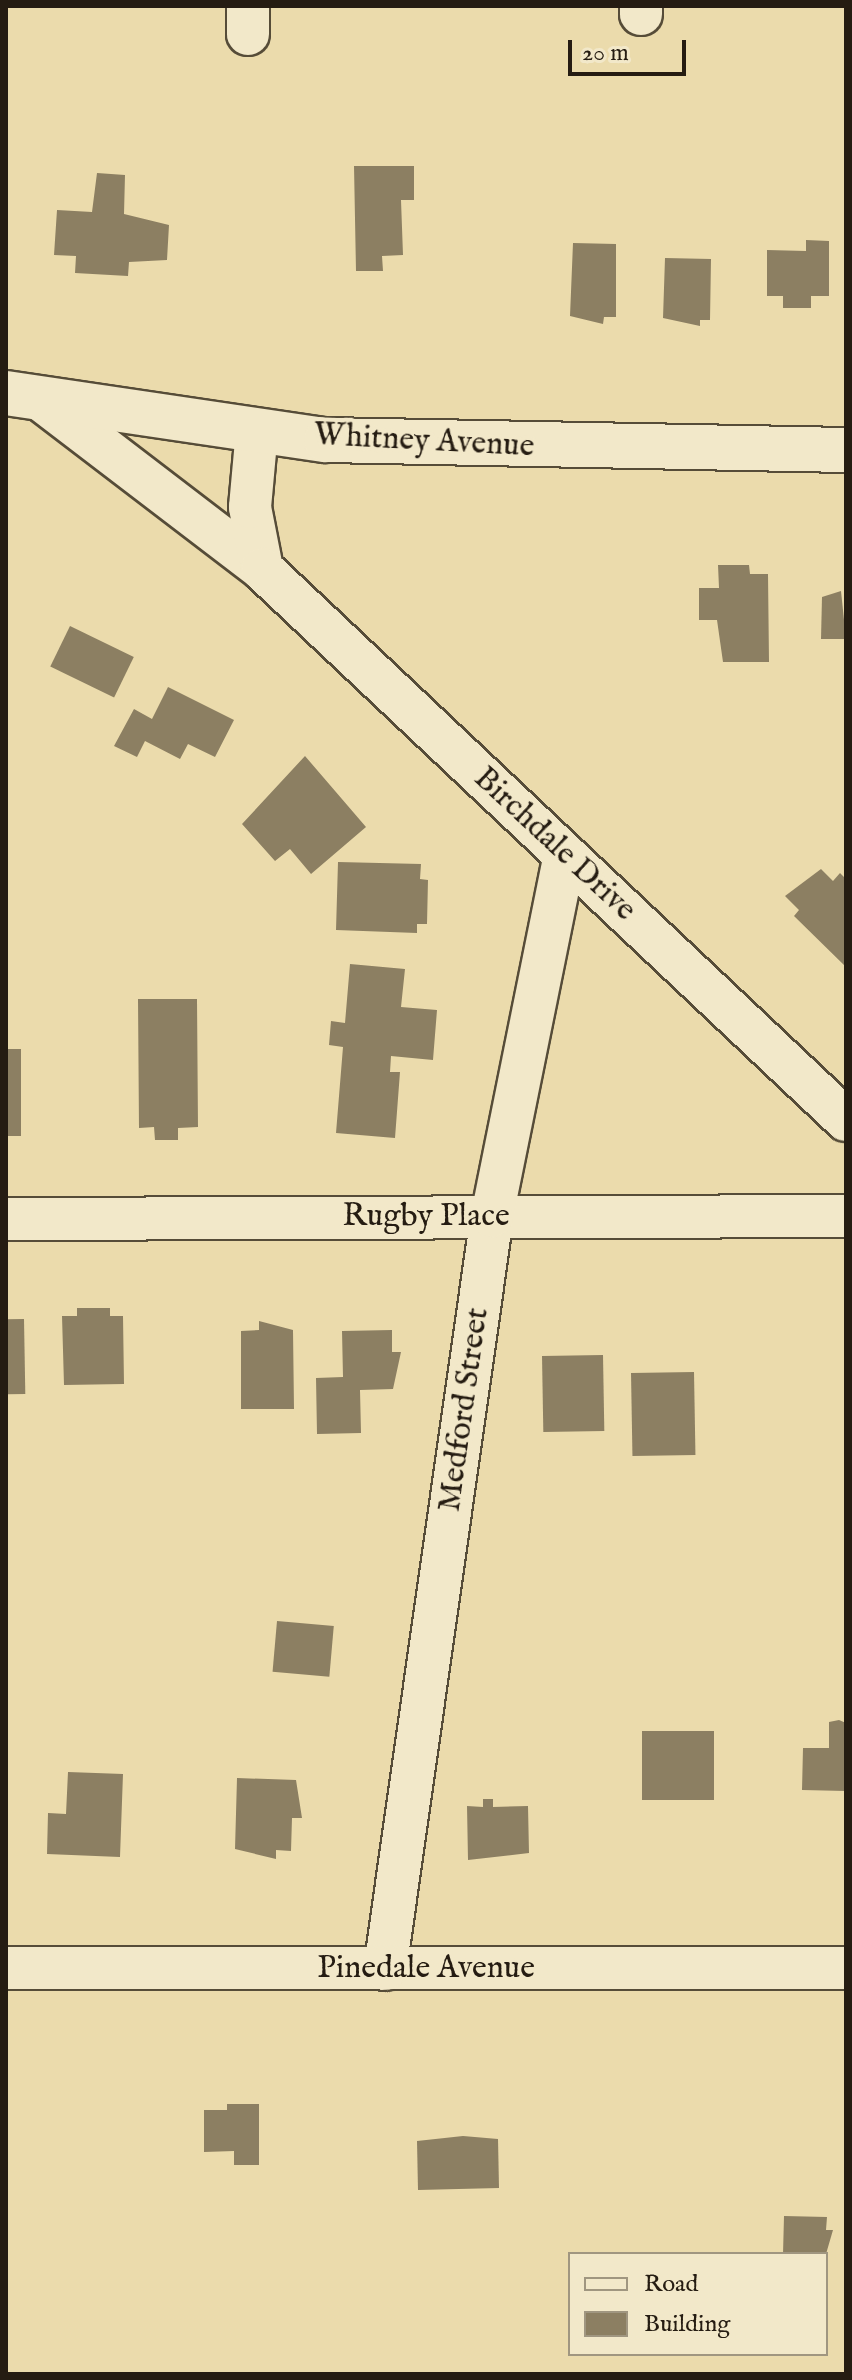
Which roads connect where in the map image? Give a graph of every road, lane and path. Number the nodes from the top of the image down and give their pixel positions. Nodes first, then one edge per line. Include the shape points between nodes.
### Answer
1 (23, 396) edge
2 (257, 430) junction
3 (846, 450) edge
4 (262, 569) junction
5 (565, 855) junction
6 (846, 1120) edge
7 (492, 1216) junction
8 (846, 1216) edge
9 (6, 1219) edge
10 (6, 1968) edge
11 (846, 1968) edge
12 (385, 1969) junction

1 - 2 main road, Whitney Avenue
1 - 4 street, Birchdale Drive
2 - 3 main road, Whitney Avenue via 373,442
2 - 4 street via 250,507
4 - 5 street, Birchdale Drive
5 - 6 street, Birchdale Drive
5 - 7 street, Medford Street
7 - 8 street, Rugby Place
7 - 9 street, Rugby Place
7 - 12 street, Medford Street
10 - 12 street, Pinedale Avenue
11 - 12 street, Pinedale Avenue

